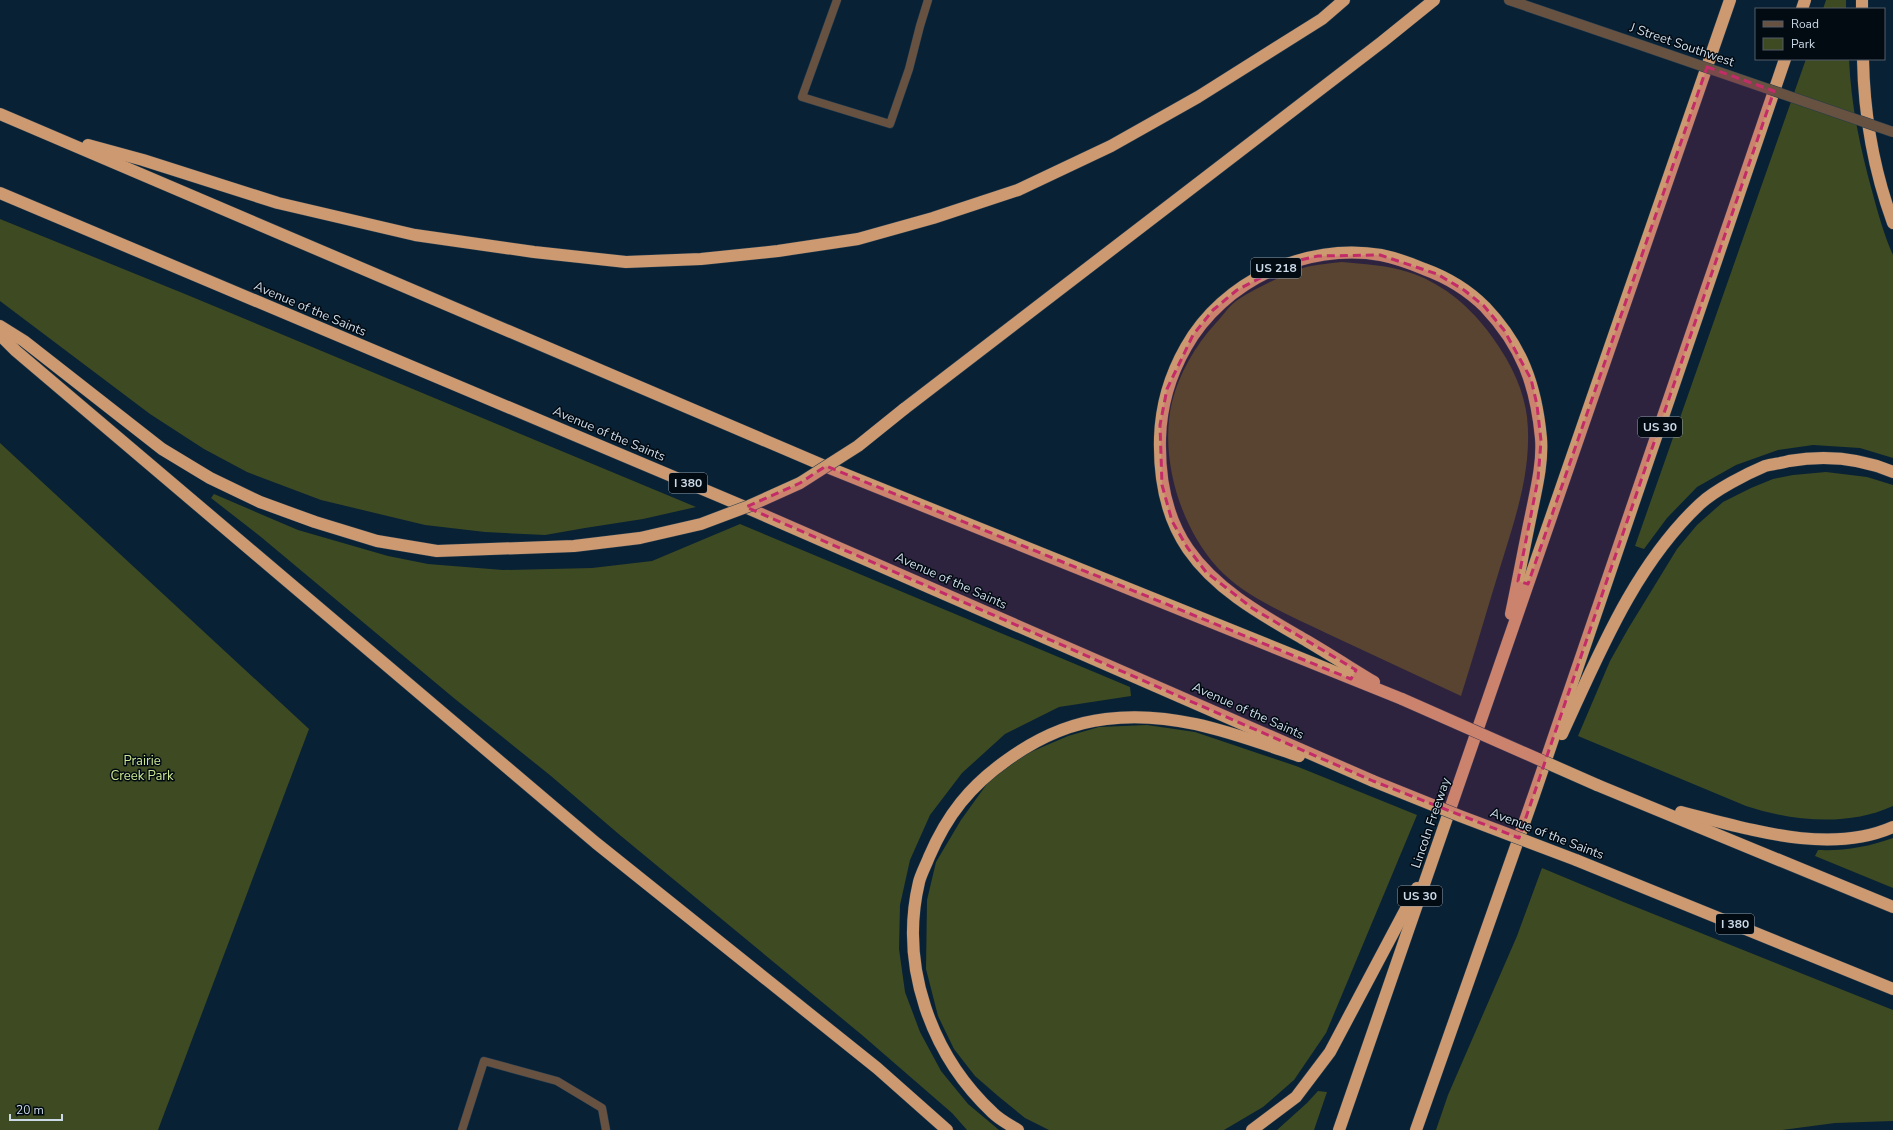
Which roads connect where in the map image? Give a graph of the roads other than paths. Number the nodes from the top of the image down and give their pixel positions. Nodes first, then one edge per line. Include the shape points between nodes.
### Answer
1 (837, 0) edge
2 (928, 0) edge
3 (1344, 0) edge
4 (1434, 0) edge
5 (1509, 0) edge
6 (1730, 0) edge
7 (1785, 60) edge
8 (1863, 60) edge
9 (0, 114) edge
10 (45, 132) junction
11 (1893, 132) edge
12 (0, 193) edge
13 (1893, 223) edge
14 (0, 326) edge
15 (0, 335) edge
16 (1893, 472) edge
17 (1501, 662) junction
18 (1402, 699) junction
19 (1374, 781) junction
20 (1534, 795) junction
21 (1643, 803) junction
22 (1893, 827) edge
23 (1436, 852) junction
24 (1893, 907) edge
25 (1893, 989) edge
26 (462, 1130) edge
27 (606, 1130) edge
28 (947, 1130) edge
29 (1018, 1130) edge
30 (1252, 1130) edge
31 (1339, 1130) edge
32 (1416, 1130) edge

1 - 2 lane via 802,97 890,124 910,69
3 - 10 highway via 1322,19 1198,98 1111,146 1018,190 858,239 701,259 626,262 415,235 278,203
4 - 14 highway, bridge via 858,446 800,483 749,506 701,524 640,538 574,546 437,551 377,541 315,522 260,502 210,478 162,449 24,341
5 - 11 street, J Street Southwest, bridge
6 - 17 highway, US 30
7 - 20 highway, US 30
8 - 13 highway via 1863,83 1871,137
9 - 10 highway
10 - 18 highway via 827,467
12 - 19 highway, Avenue of the Saints / I 380 via 745,507
15 - 28 highway via 596,843 877,1068
16 - 20 highway via 1846,458 1809,458 1767,466 1734,481 1701,503 1667,539 1636,583 1600,651
17 - 18 highway, US 218 via 1538,479 1541,441 1531,379 1520,356 1504,330 1484,306 1437,274 1380,255 1324,255 1291,262 1262,274 1237,290 1213,310 1193,335 1167,389 1160,425 1159,457 1162,485 1172,521 1206,572 1252,608
17 - 23 highway, Lincoln Freeway / US 30
18 - 21 highway, bridge
19 - 25 highway, Avenue of the Saints / I 380, bridge
19 - 29 highway via 1216,728 1162,718 1106,719 1069,727 1028,745 990,772 958,803 935,842 919,881 914,926 915,965 925,1009 941,1047 964,1082 994,1114
20 - 32 highway, US 30
21 - 22 highway via 1789,838 1842,838 1880,833
21 - 24 highway
23 - 30 highway via 1330,1052 1296,1097
23 - 31 highway, Lincoln Freeway / US 30
26 - 27 lane via 484,1061 557,1081 602,1108

